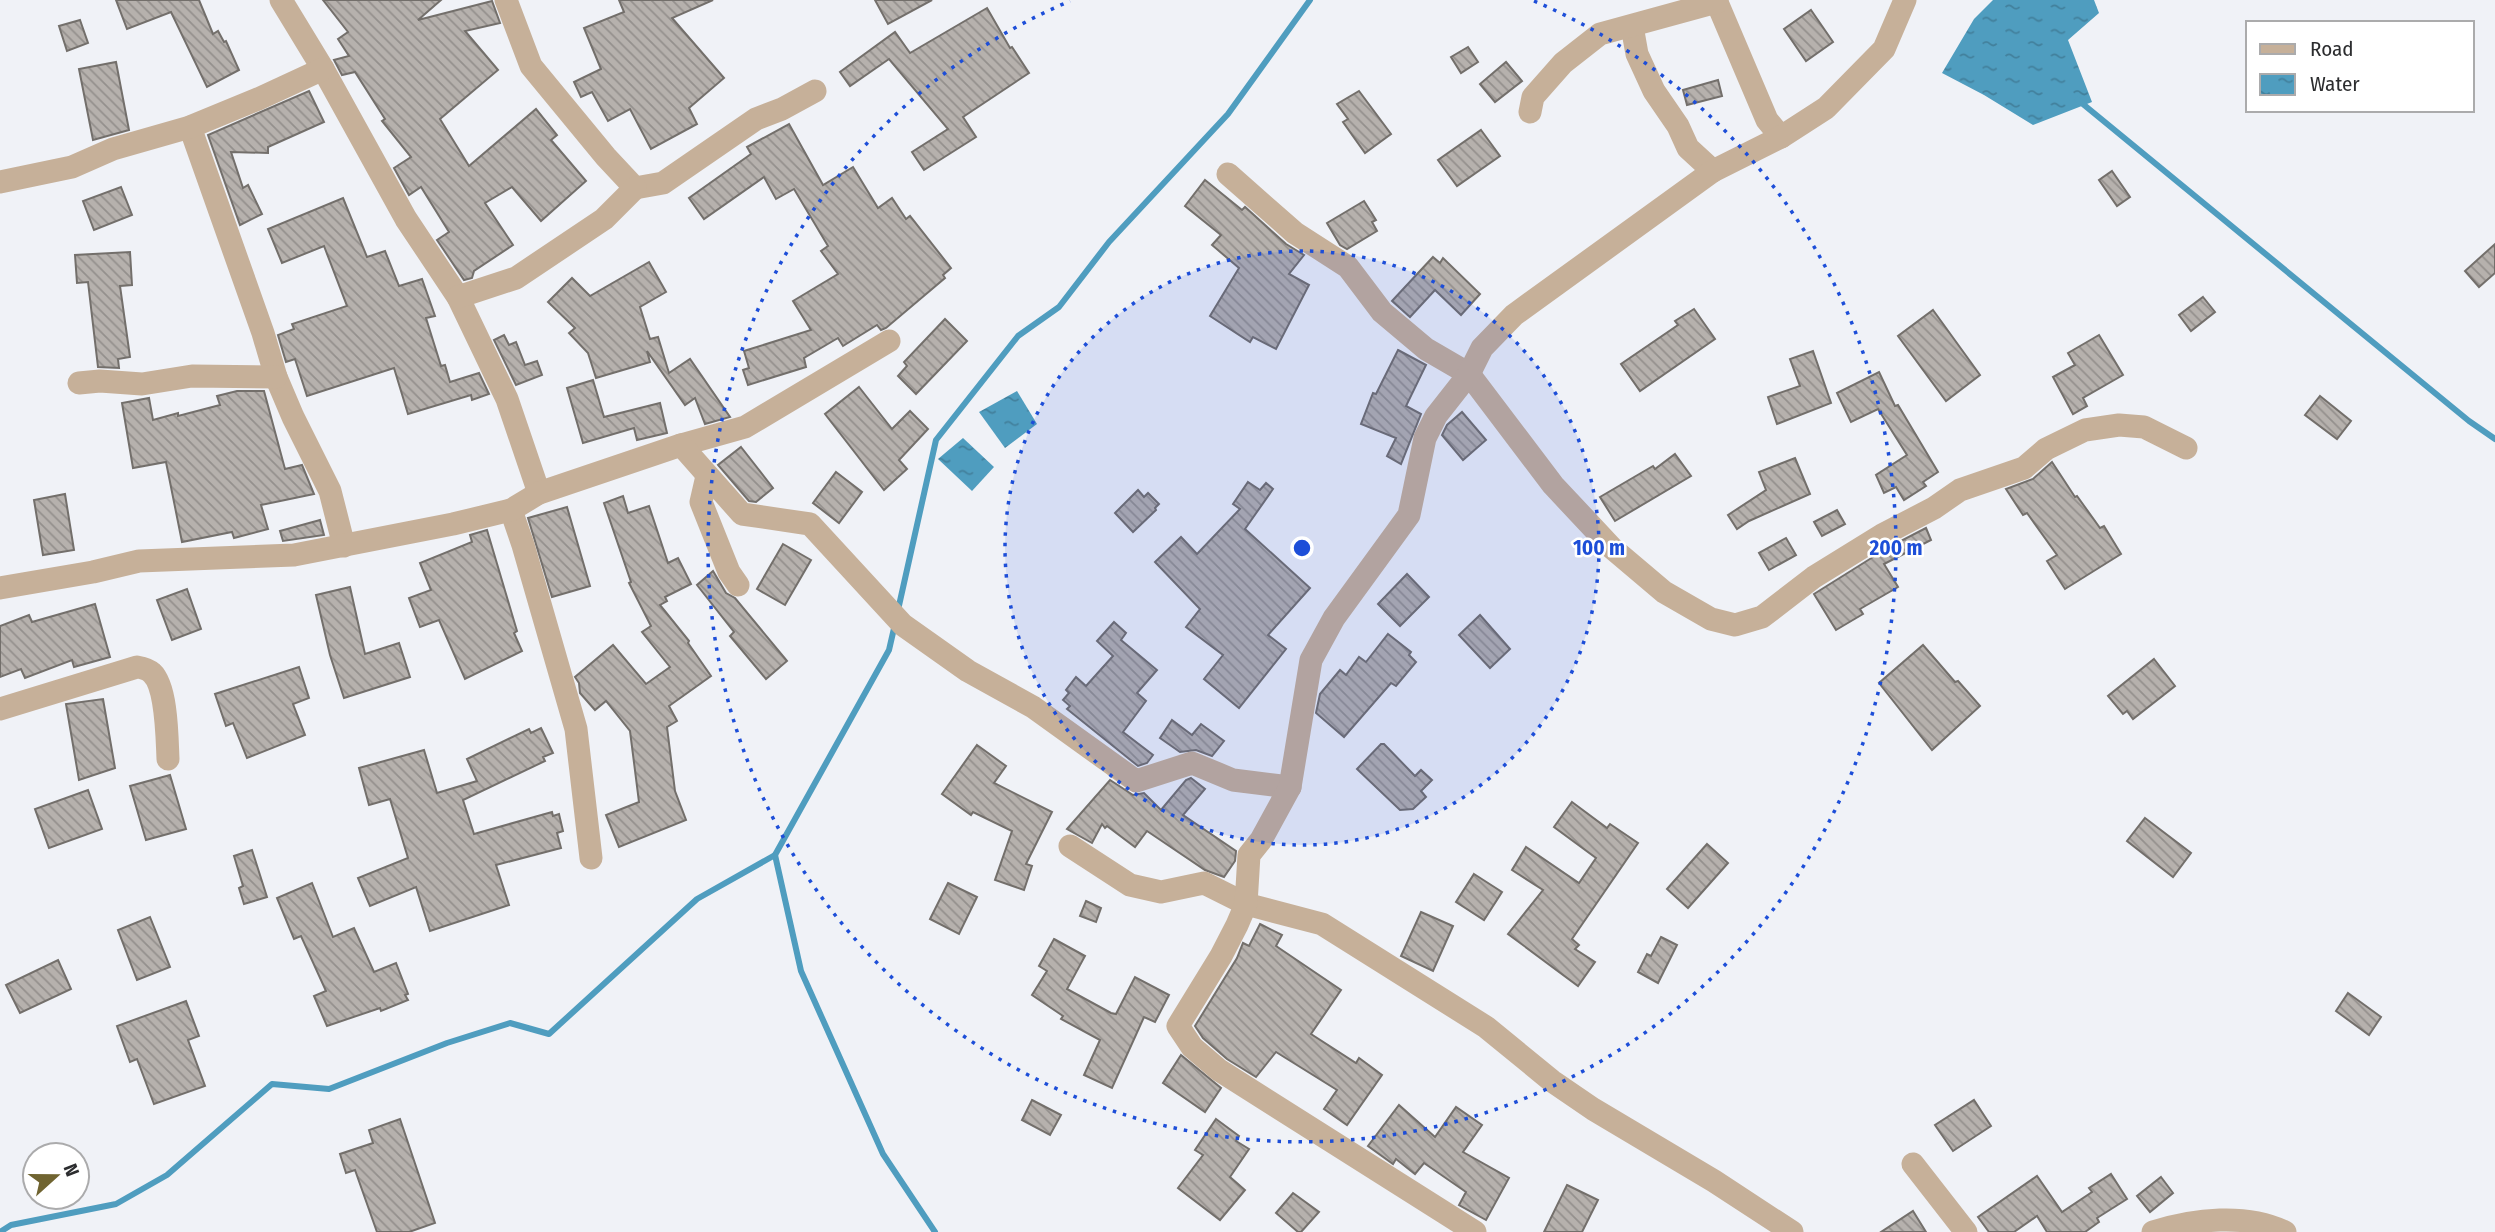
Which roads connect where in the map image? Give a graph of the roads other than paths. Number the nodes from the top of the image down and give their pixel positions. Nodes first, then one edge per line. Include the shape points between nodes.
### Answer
1 (281, 0) edge
2 (506, 0) edge
3 (1905, 0) edge
4 (1716, 1) edge
5 (1632, 26) junction
6 (323, 69) junction
7 (815, 91) dead end
8 (1530, 112) dead end
9 (190, 127) junction
10 (1781, 137) junction
11 (1713, 171) junction
12 (1228, 174) dead end
13 (0, 183) edge
14 (635, 188) junction
15 (458, 297) junction
16 (889, 341) dead end
17 (1469, 374) junction
18 (276, 377) junction
19 (79, 383) dead end
20 (681, 445) junction
21 (2186, 448) dead end
22 (707, 476) junction
23 (539, 493) junction
24 (511, 510) junction
25 (345, 546) junction
26 (738, 584) dead end
27 (0, 588) edge
28 (0, 709) edge
29 (169, 758) dead end
30 (1290, 787) junction
31 (1070, 846) dead end
32 (591, 858) dead end
33 (1246, 904) junction
34 (1913, 1164) dead end
35 (1475, 1232) edge
36 (1792, 1232) edge
37 (1966, 1232) edge
38 (2153, 1232) edge
39 (2285, 1232) edge

1 - 6 street
2 - 14 street via 531,66
3 - 10 street via 1884,49 1826,108
4 - 5 street
4 - 10 street via 1767,120
5 - 8 street via 1600,34 1563,63 1533,97
5 - 11 street via 1637,54 1654,91 1688,148
6 - 9 street
6 - 15 street via 406,219
7 - 14 street via 756,119 663,183
9 - 13 street via 113,149 72,167
9 - 18 street
10 - 11 street
11 - 17 street via 1514,315 1482,348
12 - 17 street via 1295,233 1348,267 1382,312 1426,349
14 - 15 street via 604,219 516,278
15 - 23 street via 507,399
16 - 20 street via 745,427
17 - 21 street via 1553,485 1612,548 1664,592 1711,619 1735,625 1762,617 1814,577 1959,489 2024,468 2046,449 2085,430 2144,427
17 - 30 street via 1425,438 1409,515 1334,618 1311,660
18 - 19 street via 192,376 142,384
18 - 25 street via 330,491
20 - 22 street
20 - 23 street
22 - 26 street via 701,502
22 - 30 street via 741,514 810,524 897,619 1136,781 1192,762 1233,780
23 - 24 street
24 - 25 street
24 - 32 street via 576,729
25 - 27 street via 294,555 139,561
28 - 29 street via 137,667 157,679 166,711
30 - 33 street via 1249,855
31 - 33 street via 1130,885 1161,892 1204,883
33 - 35 street via 1221,957 1178,1026 1192,1047 1219,1070
33 - 36 street via 1322,924 1486,1027 1593,1109
34 - 37 street
38 - 39 street via 2198,1222 2230,1221 2265,1223

